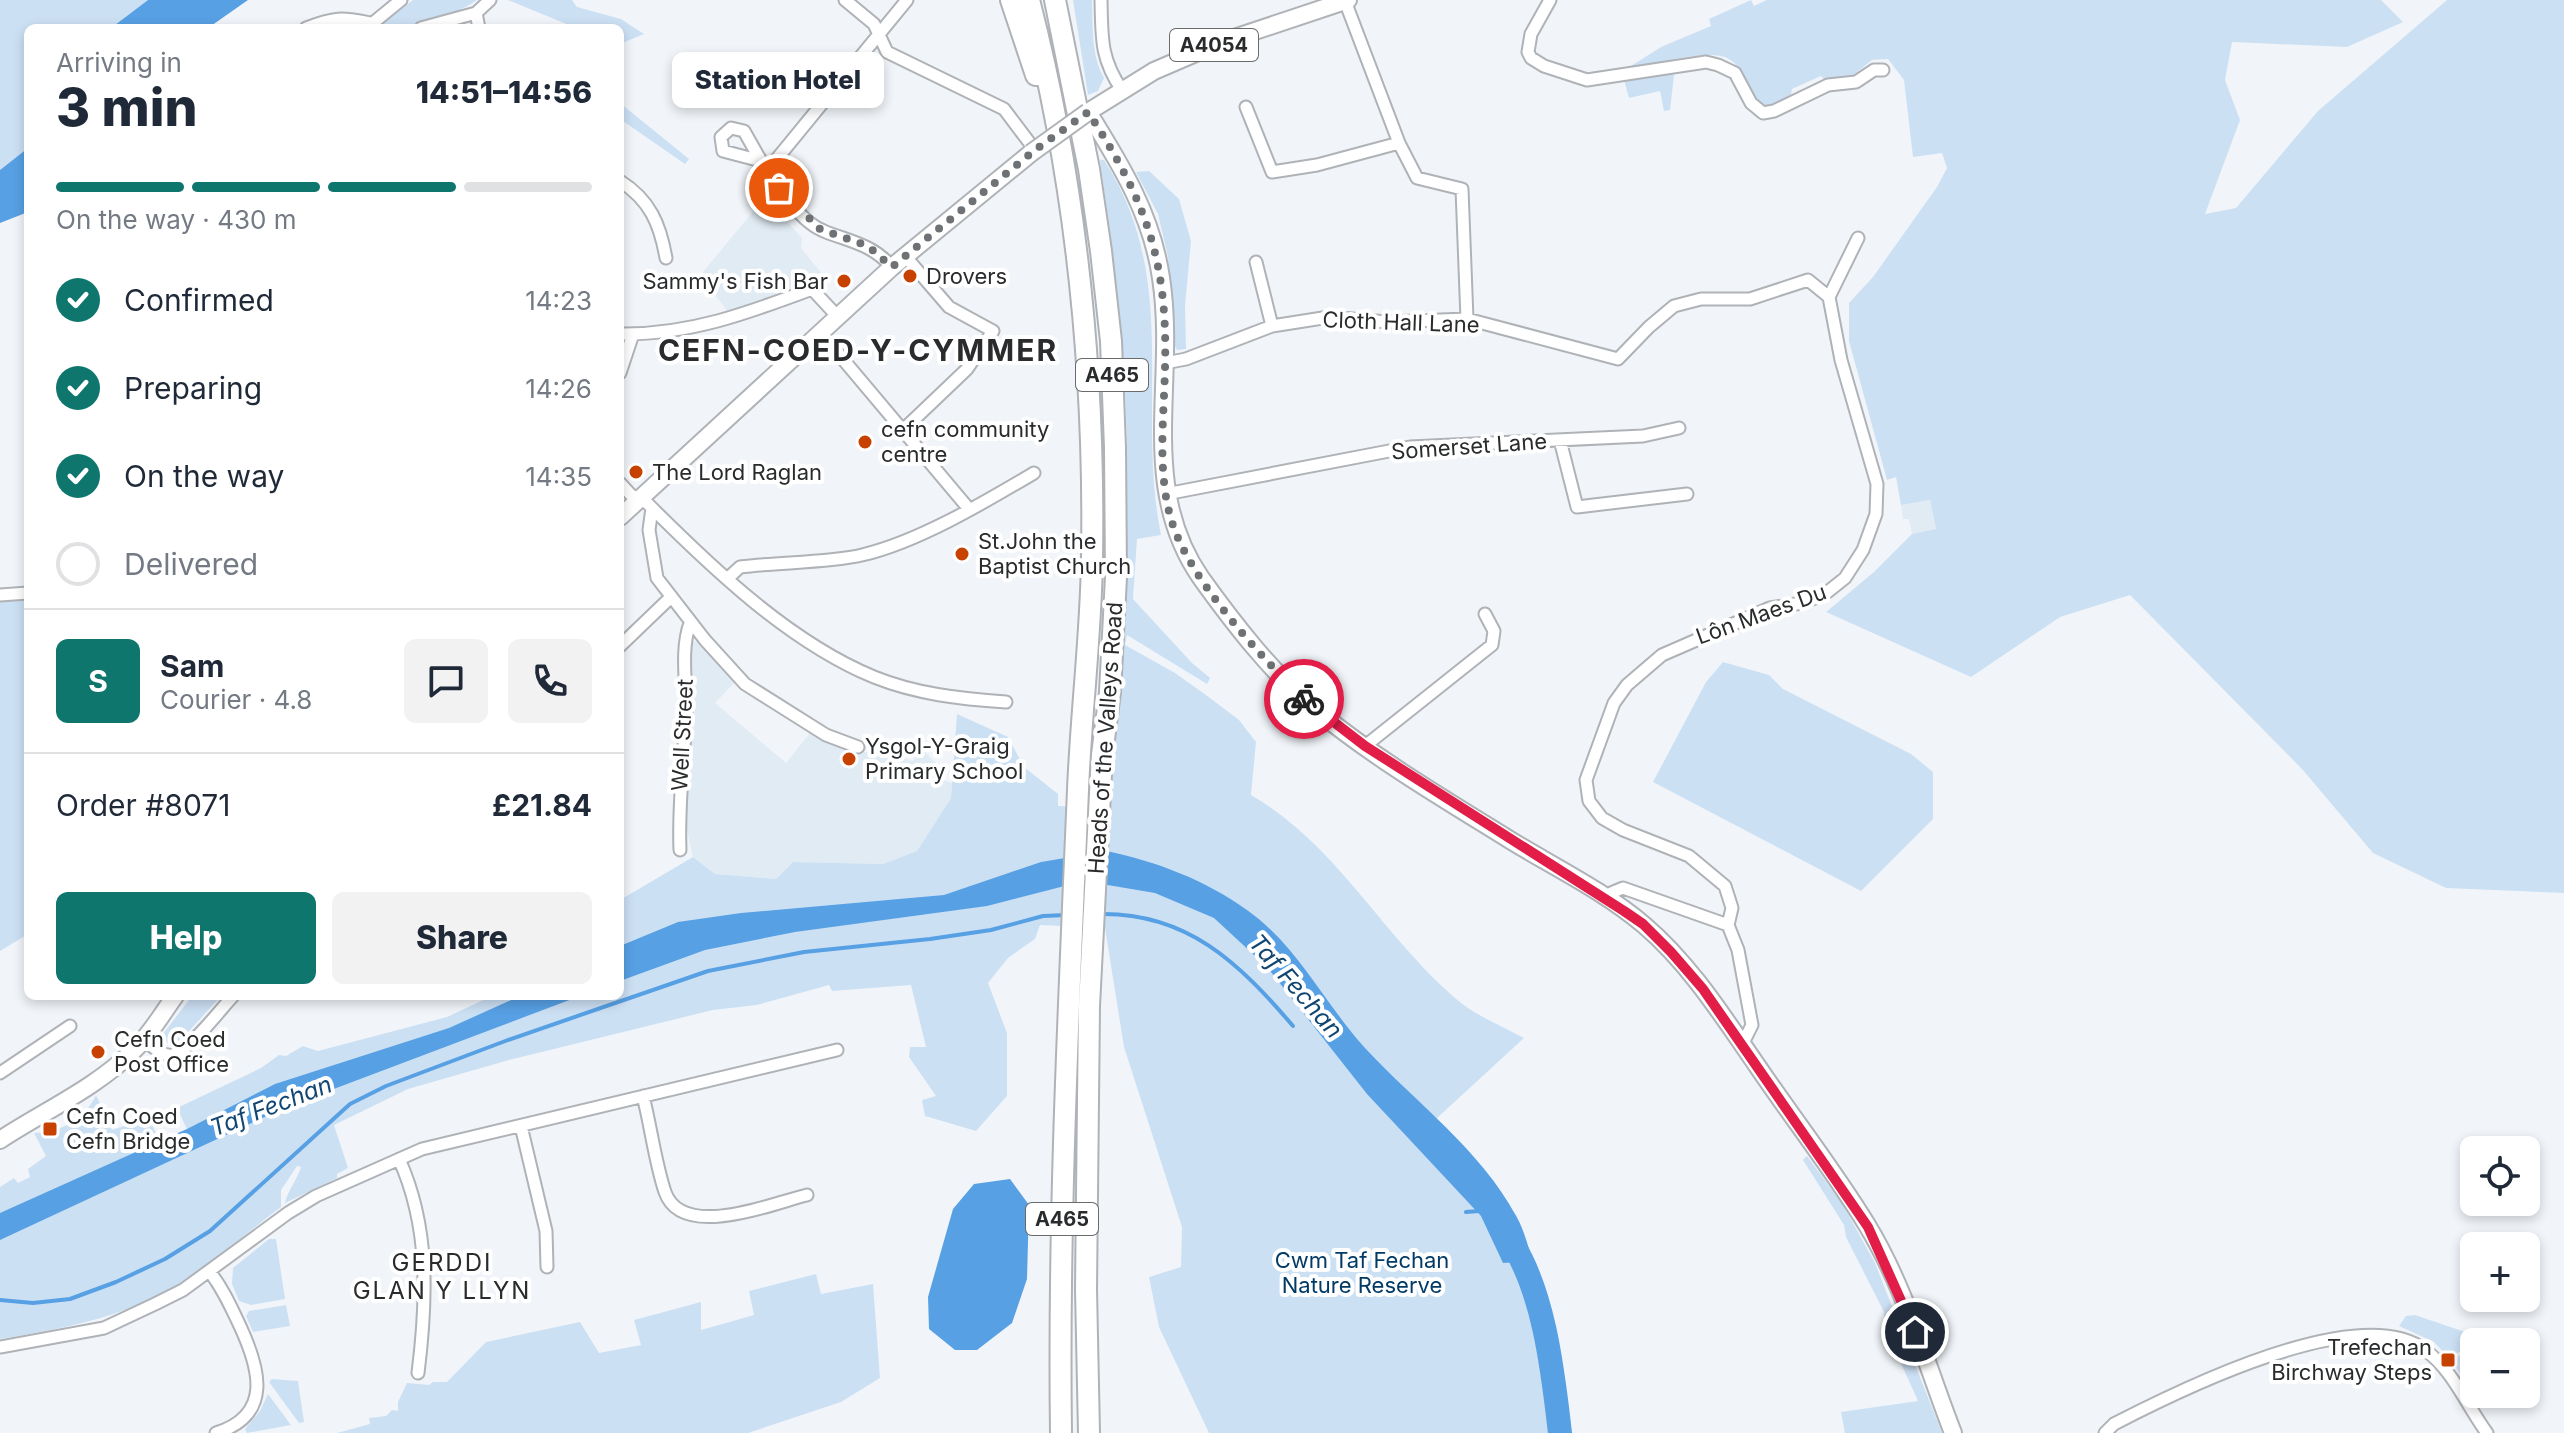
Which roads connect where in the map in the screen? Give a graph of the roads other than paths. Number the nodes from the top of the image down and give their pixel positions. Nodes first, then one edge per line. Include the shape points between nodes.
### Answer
1 (401, 0) edge
2 (490, 0) edge
3 (845, 0) edge
4 (907, 0) edge
5 (1011, 0) edge
6 (1029, 0) edge
7 (1055, 0) edge
8 (1101, 0) edge
9 (1346, 0) edge
10 (1550, 0) edge
11 (476, 13) junction
12 (320, 24) edge
13 (363, 24) edge
14 (371, 24) edge
15 (436, 24) edge
16 (478, 24) edge
17 (879, 33) junction
18 (1883, 70) dead end
19 (1122, 90) junction
20 (1051, 94) junction
21 (1246, 107) dead end
22 (1089, 113) junction
23 (1399, 143) junction
24 (1032, 149) junction
25 (624, 184) edge
26 (1858, 238) dead end
27 (666, 258) dead end
28 (898, 261) junction
29 (1256, 262) dead end
30 (1829, 297) junction
31 (837, 316) junction
32 (1467, 319) junction
33 (1272, 326) junction
34 (820, 332) junction
35 (626, 334) edge
36 (1165, 363) junction
37 (1679, 428) dead end
38 (903, 430) junction
39 (1560, 440) junction
40 (1034, 473) dead end
41 (624, 486) edge
42 (1166, 494) junction
43 (1687, 494) dead end
44 (646, 504) junction
45 (969, 509) junction
46 (624, 515) edge
47 (727, 579) junction
48 (24, 593) edge
49 (0, 595) edge
50 (670, 598) junction
51 (1485, 614) dead end
52 (690, 623) junction
53 (624, 642) edge
54 (1006, 702) dead end
55 (1365, 746) junction
56 (858, 747) dead end
57 (680, 850) dead end
58 (1606, 899) junction
59 (1728, 925) junction
60 (172, 1000) edge
61 (229, 1000) edge
62 (1079, 1006) junction
63 (70, 1026) dead end
64 (144, 1040) junction
65 (1742, 1045) junction
66 (837, 1050) dead end
67 (0, 1073) edge
68 (643, 1096) junction
69 (521, 1126) junction
70 (0, 1140) edge
71 (399, 1159) junction
72 (807, 1195) dead end
73 (547, 1267) dead end
74 (210, 1272) junction
75 (0, 1347) edge
76 (418, 1373) dead end
77 (216, 1433) edge
78 (1061, 1433) edge
79 (1089, 1433) edge
80 (1953, 1433) edge
81 (2105, 1433) edge
82 (2487, 1433) edge

1 - 14 street
2 - 11 street
3 - 17 street
4 - 17 street
5 - 20 highway via 1034,74
6 - 20 highway, Heads of the Valleys Road / A465
7 - 62 highway, Heads of the Valleys Road / A465 via 1089,169 1111,341 1116,577
8 - 19 street via 1103,57
9 - 19 street, A4054 via 1219,43
9 - 23 street
10 - 18 street via 1531,34 1528,52 1536,62 1578,79 1706,62 1735,73 1751,103 1763,113 1828,85 1856,82
11 - 15 street
11 - 16 street
12 - 13 street via 344,17
17 - 24 street via 887,52 900,60 1004,109
17 - 28 street via 766,164 779,188 823,232
19 - 22 street, A4054
20 - 62 highway, Heads of the Valleys Road / A465 via 1078,279 1092,452 1092,562 1080,754
21 - 23 street via 1272,172
22 - 24 street, A4054, bridge
22 - 36 street via 1131,182 1157,252
23 - 32 street via 1417,178 1462,189
24 - 28 street, A4054
25 - 27 street via 650,207
26 - 30 street
28 - 31 street, A4054
28 - 38 street via 949,307 993,331 967,369
29 - 33 street
30 - 32 street, Cloth Hall Lane via 1808,280 1750,299 1691,300 1665,311 1618,359
30 - 59 street, Lôn Maes Du via 1841,360 1877,484 1876,514 1863,550 1845,578 1825,594 1770,608 1662,655 1614,703 1586,780 1589,801 1602,818 1689,856 1725,886 1732,908
31 - 34 street, A4054
31 - 35 street via 812,289 721,322 670,333
32 - 33 street, Cloth Hall Lane via 1387,322 1329,317
33 - 36 street, Cloth Hall Lane
34 - 38 street
34 - 44 street, A4054
36 - 42 street
37 - 39 street, Somerset Lane via 1643,436
38 - 45 street
39 - 42 street, Somerset Lane via 1410,447
39 - 43 street via 1577,507
40 - 45 street
41 - 44 street
42 - 55 street via 1171,521 1200,576 1264,658 1314,708
44 - 46 street, A4054
44 - 47 street
44 - 50 street via 657,578
45 - 47 street via 861,555 740,567
47 - 54 street via 804,638 874,677 929,694
48 - 49 street
50 - 52 street
50 - 53 street
51 - 55 street via 1494,631 1492,645
52 - 56 street via 745,684 816,729
52 - 57 street, Well Street via 683,643 687,677
55 - 58 street
58 - 59 street via 1623,888
58 - 65 street via 1643,924 1671,952
59 - 65 street, Lôn Maes Du via 1752,1025
60 - 64 street
61 - 64 street via 172,1055
62 - 78 highway, Heads of the Valleys Road / A465 via 1059,1305
62 - 79 highway, Heads of the Valleys Road / A465
63 - 67 street
64 - 70 street via 66,1101
65 - 80 street via 1868,1227 1906,1306
66 - 68 street
68 - 69 street
68 - 72 street via 666,1196 686,1213 711,1219
69 - 71 street
69 - 73 street via 546,1231
71 - 74 street via 316,1196
71 - 76 street via 424,1249
74 - 75 street via 104,1328
74 - 77 street via 254,1358 259,1385 241,1419
81 - 82 street via 2194,1383 2277,1354 2379,1335 2395,1335 2424,1349

